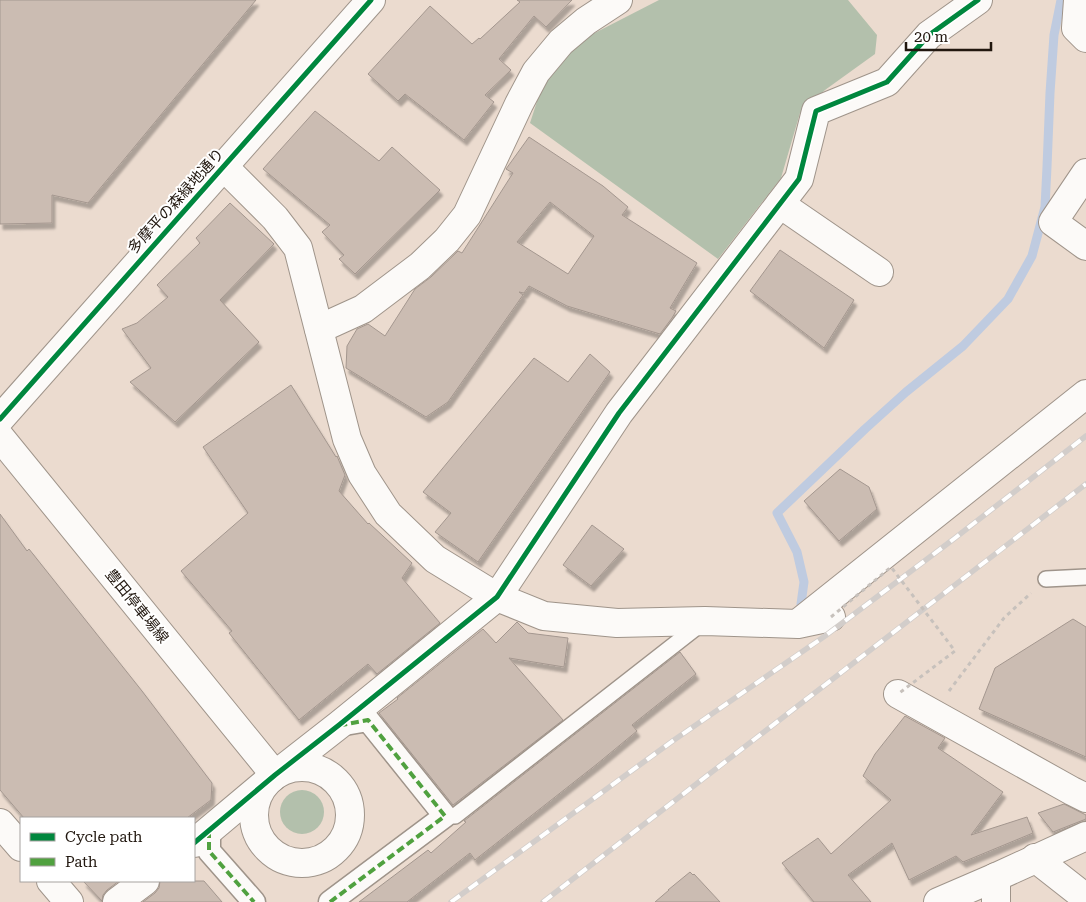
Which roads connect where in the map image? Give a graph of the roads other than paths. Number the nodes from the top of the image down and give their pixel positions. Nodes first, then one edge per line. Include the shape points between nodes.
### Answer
1 (372, 0) edge
2 (618, 0) edge
3 (978, 0) edge
4 (1078, 0) edge
5 (1086, 38) edge
6 (224, 167) junction
7 (1086, 173) edge
8 (780, 204) junction
9 (1086, 246) edge
10 (879, 272) dead end
11 (319, 329) junction
12 (1086, 394) edge
13 (0, 419) edge
14 (0, 437) edge
15 (1086, 577) edge
16 (1046, 579) road end
17 (497, 597) junction
18 (831, 617) road end
19 (705, 621) junction
20 (798, 624) junction
21 (898, 694) road end
22 (339, 725) junction
23 (275, 775) junction
24 (1086, 798) edge
25 (445, 816) junction
26 (0, 824) edge
27 (202, 836) edge
28 (1086, 836) edge
29 (20, 846) edge
30 (1035, 858) junction
31 (52, 882) edge
32 (144, 882) edge
33 (996, 889) edge
34 (1086, 898) edge
35 (69, 902) edge
36 (117, 902) edge
37 (254, 902) edge
38 (330, 902) edge
39 (938, 902) edge

1 - 6 street, 多摩平の森緑地通り
2 - 11 street via 561,42 536,72 467,216 447,240 420,266 363,309
3 - 8 street via 929,35 887,82 816,111 799,179
4 - 5 street via 1076,28
6 - 11 street via 275,218 298,248
6 - 13 street, 多摩平の森緑地通り
7 - 9 street via 1053,222
8 - 10 street
8 - 17 street via 619,413
11 - 17 street via 347,439 362,474 388,514 435,559
12 - 20 street
14 - 23 street, 豊田停車場線
15 - 16 lane
17 - 19 street via 544,616 617,623
17 - 22 street
18 - 20 street
19 - 20 street
19 - 25 lane via 455,816
21 - 24 street
22 - 23 street
22 - 25 street via 368,720
23 - 27 street
25 - 38 street
26 - 29 street
27 - 37 street via 209,851
28 - 30 street
30 - 33 street
30 - 34 street
31 - 35 street
32 - 36 street
33 - 39 street

